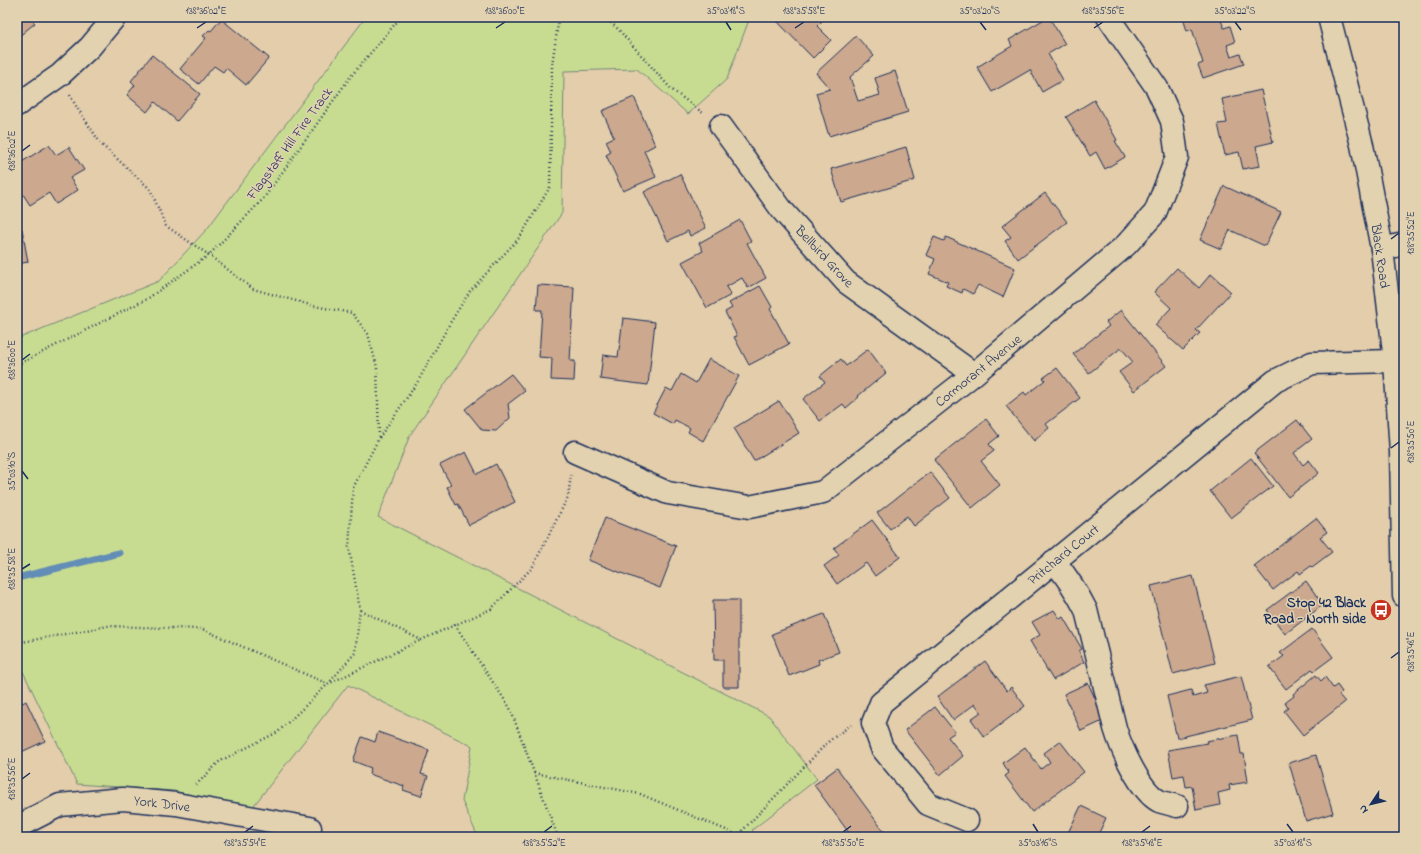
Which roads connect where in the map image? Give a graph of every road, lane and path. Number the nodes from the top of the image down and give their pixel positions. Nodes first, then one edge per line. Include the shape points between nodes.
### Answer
1 (115, 17) edge
2 (401, 17) edge
3 (559, 17) edge
4 (605, 17) edge
5 (1108, 17) edge
6 (1329, 17) edge
7 (60, 75) junction
8 (17, 105) edge
9 (721, 126) joint
10 (1404, 244) edge
11 (1382, 249) junction
12 (209, 254) junction
13 (1395, 361) junction
14 (17, 365) edge
15 (974, 374) junction
16 (379, 438) junction
17 (575, 452) joint
18 (1054, 561) junction
19 (1404, 596) edge
20 (360, 610) junction
21 (455, 625) junction
22 (421, 640) junction
23 (17, 643) edge
24 (328, 684) junction
25 (852, 724) dead end
26 (534, 773) junction
27 (176, 804) junction
28 (1177, 806) dead end
29 (967, 820) dead end
30 (17, 827) edge
31 (310, 828) dead end
32 (558, 837) edge

1 - 7 street via 90,47
2 - 12 path, Flagstaff Hill Fire Track via 351,76 264,198
3 - 16 path via 552,65 550,187 520,237 470,291 417,383
4 - 9 path via 671,89
5 - 15 street, Cormorant Avenue via 1157,88 1172,121 1177,157 1155,213 1126,245
6 - 11 street, Black Road via 1362,145
7 - 8 street
7 - 12 path via 76,106 102,144 150,189 166,226
9 - 15 street, Bellbird Grove via 782,210 846,282
10 - 11 street
11 - 13 street, Black Road
12 - 14 path, Flagstaff Hill Fire Track via 147,299
12 - 16 path via 253,289 314,306 352,313 368,334 377,367
13 - 18 street, Pritchard Court via 1312,362 1275,381
13 - 19 street, Black Road via 1401,452
15 - 17 street, Cormorant Avenue via 823,492 749,507 668,493
16 - 20 path via 353,488 349,547
17 - 21 path via 568,497 532,568 491,609
18 - 28 street via 1069,578 1086,610 1120,745 1149,793 1157,800
18 - 29 street, Pritchard Court via 880,703 873,722 882,748 928,804
20 - 22 path
20 - 24 path via 355,654
21 - 22 path
21 - 26 path via 510,708
22 - 24 path
23 - 24 path via 108,626 202,629
24 - 27 path via 278,732 220,761
25 - 26 path via 829,741 738,835 640,794
26 - 32 path
27 - 30 street, York Drive via 123,799 60,805
27 - 31 street, York Drive

